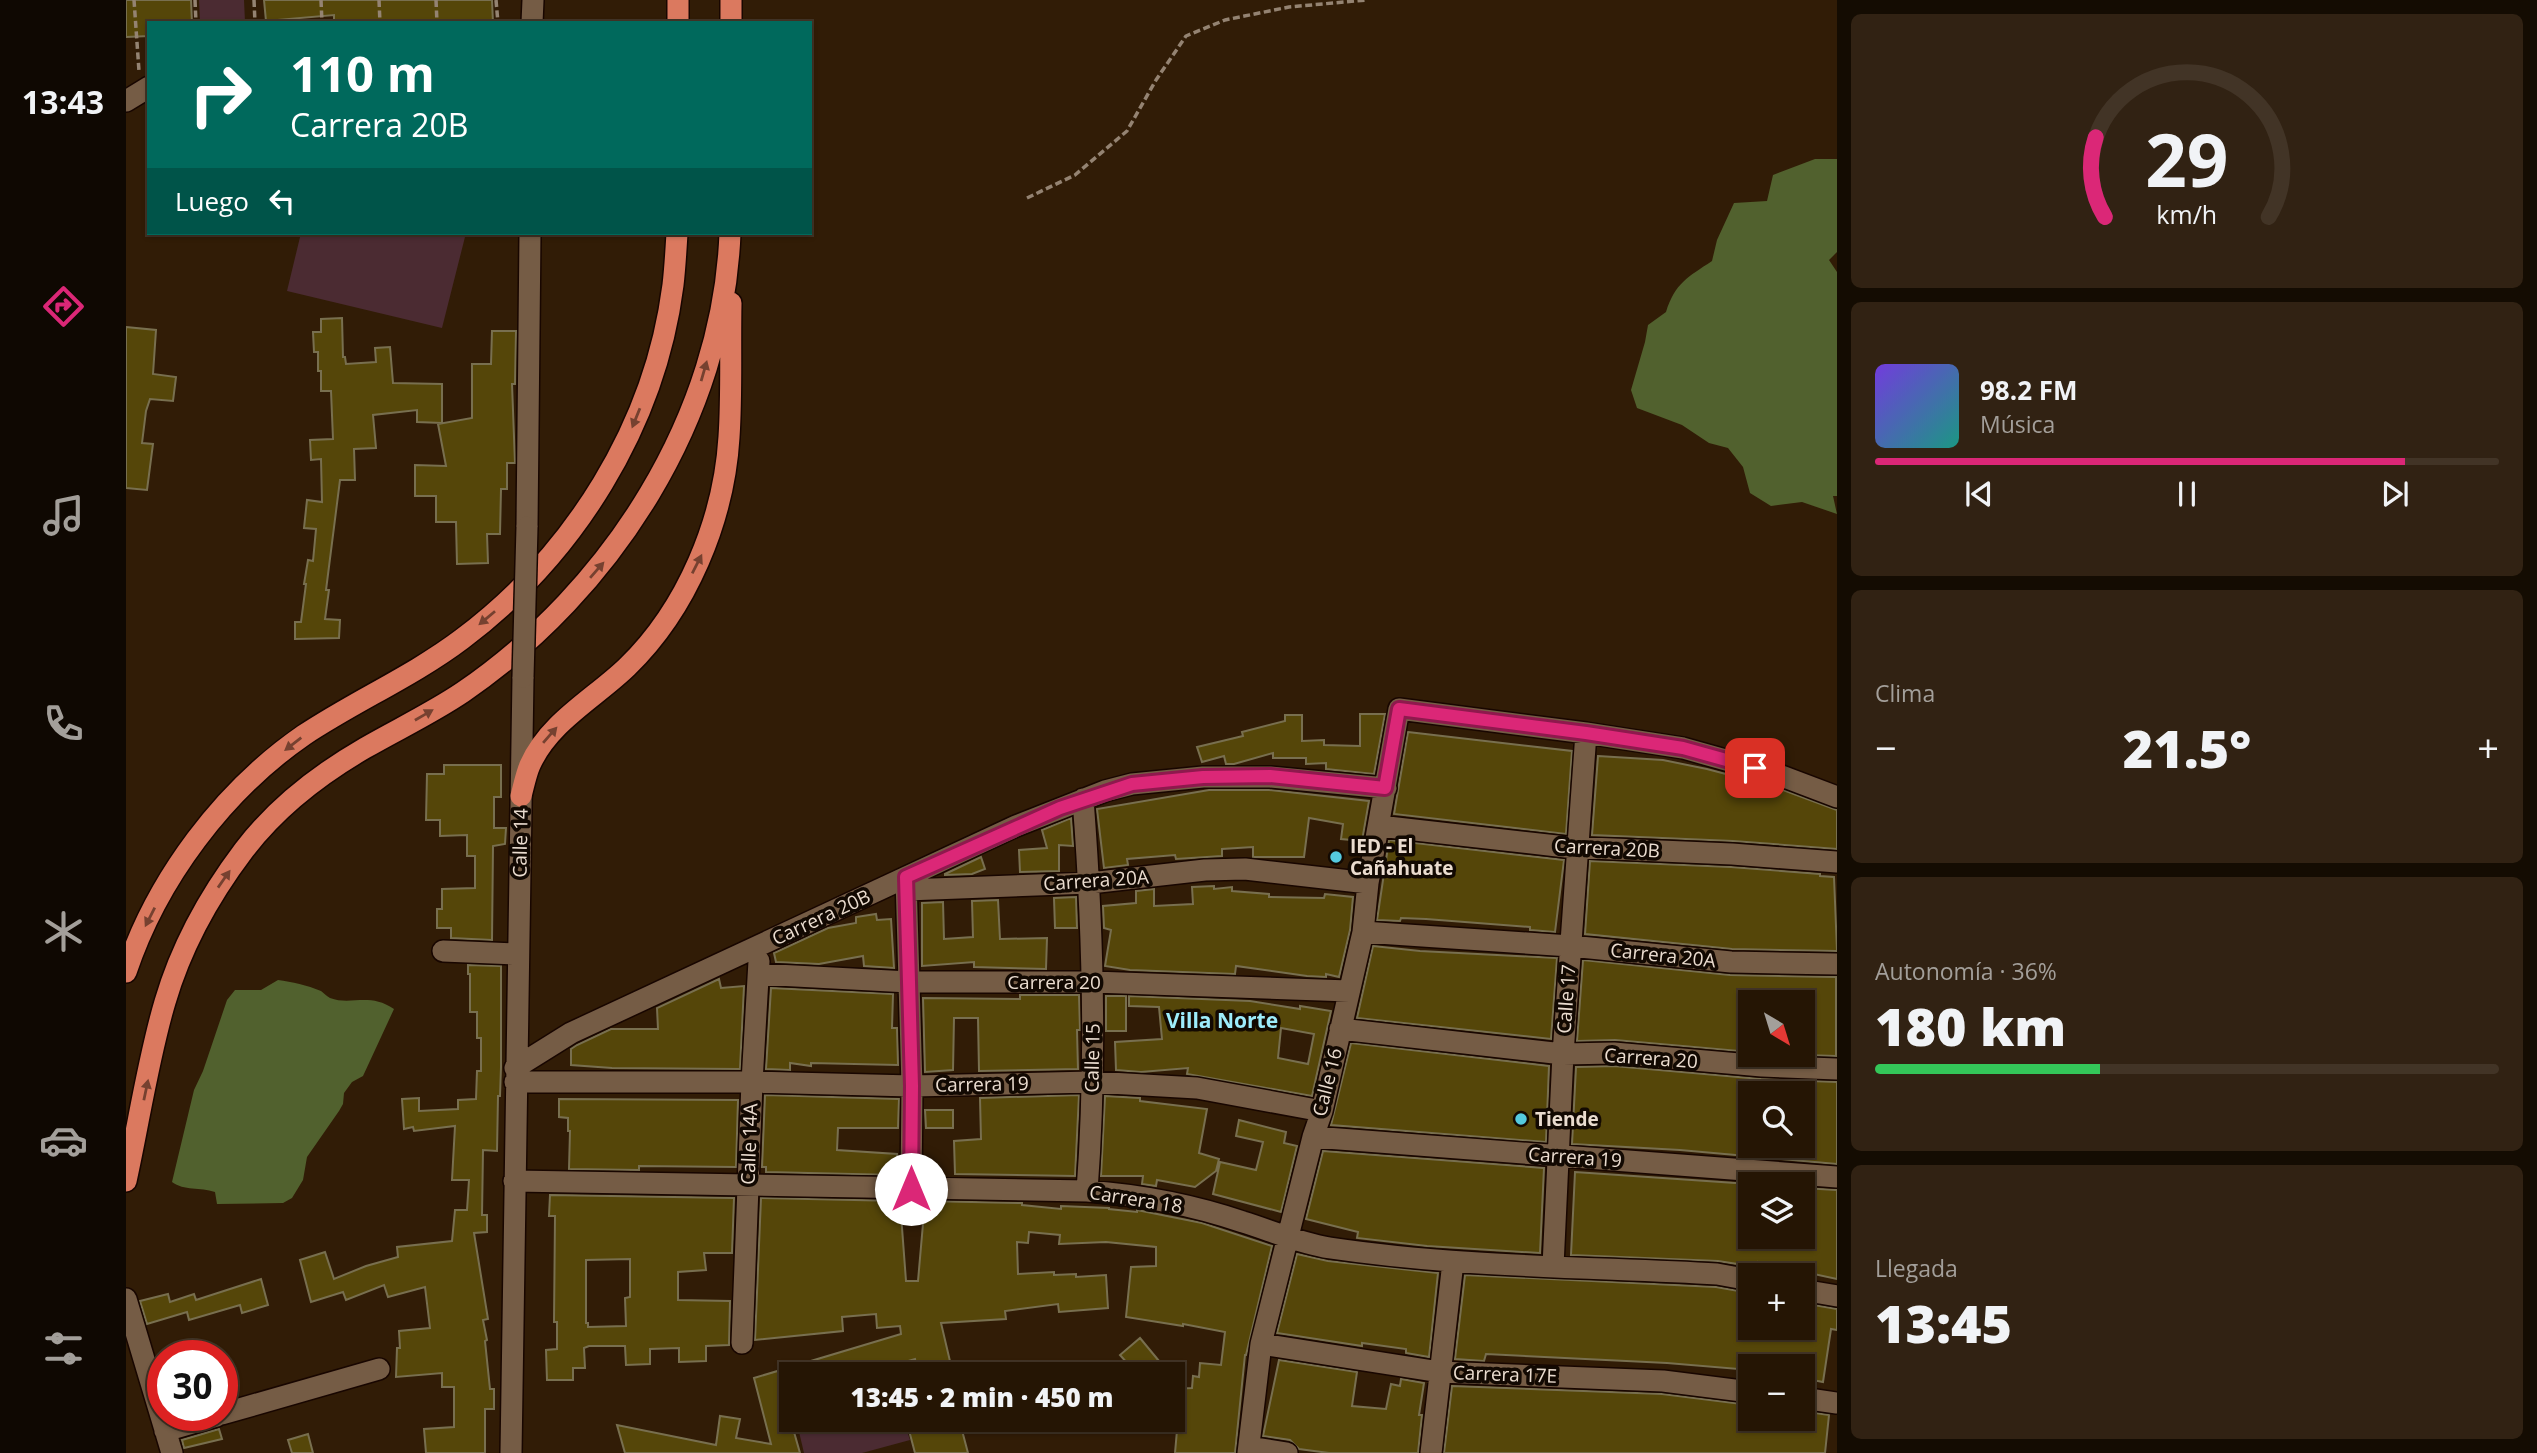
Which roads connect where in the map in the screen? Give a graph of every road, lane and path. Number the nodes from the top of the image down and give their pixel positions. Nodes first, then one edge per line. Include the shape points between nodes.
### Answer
1 (134, 0) edge
2 (195, 0) edge
3 (254, 0) edge
4 (321, 0) edge
5 (379, 0) edge
6 (436, 0) edge
7 (496, 0) edge
8 (533, 0) edge
9 (678, 0) edge
10 (730, 0) edge
11 (1366, 0) edge
12 (197, 21) edge
13 (255, 21) edge
14 (322, 21) edge
15 (380, 21) edge
16 (437, 21) edge
17 (498, 21) edge
18 (533, 21) edge
19 (678, 21) edge
20 (731, 21) edge
21 (138, 93) edge
22 (1027, 198) dead end
23 (530, 235) edge
24 (677, 235) edge
25 (731, 235) edge
26 (731, 235) edge
27 (1586, 733) junction
28 (1385, 788) junction
29 (521, 796) junction
30 (1837, 797) edge
31 (1083, 799) junction
32 (1378, 826) junction
33 (1577, 848) junction
34 (1837, 862) edge
35 (906, 883) junction
36 (1090, 883) junction
37 (1368, 883) junction
38 (1363, 932) junction
39 (760, 945) junction
40 (1570, 946) junction
41 (443, 951) dead end
42 (518, 954) junction
43 (1837, 964) edge
44 (126, 972) edge
45 (759, 974) junction
46 (909, 982) junction
47 (1093, 982) junction
48 (1349, 991) junction
49 (1340, 1029) junction
50 (1563, 1054) junction
51 (1837, 1069) edge
52 (515, 1075) junction
53 (751, 1082) junction
54 (1092, 1082) junction
55 (912, 1086) junction
56 (1322, 1111) junction
57 (1313, 1137) junction
58 (1560, 1156) junction
59 (1837, 1177) edge
60 (126, 1181) edge
61 (514, 1181) junction
62 (748, 1184) junction
63 (911, 1189) junction
64 (1087, 1191) junction
65 (1289, 1239) junction
66 (1453, 1262) junction
67 (1553, 1266) junction
68 (1738, 1278) edge
69 (1815, 1292) edge
70 (1837, 1296) edge
71 (126, 1299) edge
72 (742, 1343) dead end
73 (1261, 1344) junction
74 (379, 1369) dead end
75 (147, 1370) edge
76 (1440, 1372) junction
77 (1738, 1390) edge
78 (1815, 1400) edge
79 (1837, 1403) edge
80 (238, 1409) edge
81 (165, 1431) edge
82 (1249, 1450) edge
83 (172, 1453) edge
84 (510, 1453) edge
85 (1287, 1453) edge
86 (1431, 1453) edge

1 - 21 path
2 - 12 path
3 - 13 path
4 - 14 path
5 - 15 path
6 - 16 path
7 - 17 path
8 - 18 street
9 - 19 highway
10 - 20 highway
11 - 22 path via 1289,7 1225,20 1186,36 1128,131 1075,175
23 - 29 street, Calle 14, bridge
24 -> 44 highway via 673,286 659,355 635,422 603,484 563,543 516,594 461,640 304,736 260,770 173,872
29 -> 25 highway via 530,766 548,736 628,667 654,637 702,554 721,494 729,439
60 -> 26 highway via 165,1001 186,945 212,896 245,848 285,806 364,748 461,694 515,654 564,608 608,557 646,501 702,380 719,315
27 - 28 street, Calle 16 via 1399,709
27 - 30 street via 1683,748
27 - 33 street, Calle 17
28 - 31 street, Carrera 20B via 1270,776 1203,777 1132,784
28 - 32 street, Calle 16
29 - 42 street, Calle 14
31 - 35 street, Carrera 20B via 1016,826
31 - 36 street, Calle 15
32 - 33 street, Carrera 20B
32 - 37 street, Calle 16
33 - 34 street, Carrera 20B
33 - 40 street, Calle 17
35 - 36 street, Carrera 20A
35 - 39 street, Carrera 20B
35 - 46 street
36 - 37 street, Carrera 20A via 1245,869
36 - 47 street, Calle 15
37 - 38 street, Calle 16
38 - 40 street, Carrera 20A
38 - 48 street, Calle 16
39 - 45 street, Calle 14A
39 - 52 street, Carrera 20B via 571,1033
40 - 43 street, Carrera 20A via 1731,962
40 - 50 street, Calle 17
41 - 42 street
42 - 52 street, Calle 14
45 - 46 street, Carrera 20
45 - 53 street, Calle 14A
46 - 47 street, Carrera 20
46 - 55 street
47 - 48 street, Carrera 20
47 - 54 street, Calle 15
48 - 49 street, Calle 16
49 - 50 street, Carrera 20
49 - 56 street, Calle 16
50 - 51 street, Carrera 20 via 1614,1053
50 - 58 street, Calle 17
52 - 53 street, Carrera 19
52 - 61 street, Calle 14
53 - 55 street, Carrera 19
53 - 62 street, Calle 14A
54 - 55 street, Carrera 19
54 - 56 street, Carrera 19 via 1197,1088
54 - 64 street, Calle 15
55 - 63 street
56 - 57 street, Calle 16
57 - 58 street, Carrera 19
57 - 65 street, Calle 16
58 - 59 street, Carrera 19
58 - 67 street, Calle 17
61 - 62 street, Carrera 18
61 - 84 street, Calle 14
62 - 63 street, Carrera 18
62 - 72 street, Calle 14A
63 - 64 street, Carrera 18
64 - 65 street, Carrera 18 via 1185,1206
65 - 66 street, Carrera 18
65 - 73 street, Calle 16
66 - 67 street, Carrera 18
66 - 76 street
67 - 68 street, Carrera 18
69 - 70 street
71 - 75 street
73 - 76 street, Carrera 17E
73 - 82 street, Calle 16
74 - 80 street
76 - 77 street, Carrera 17E via 1663,1381
76 - 86 street
78 - 79 street
81 - 83 street
82 - 85 street

